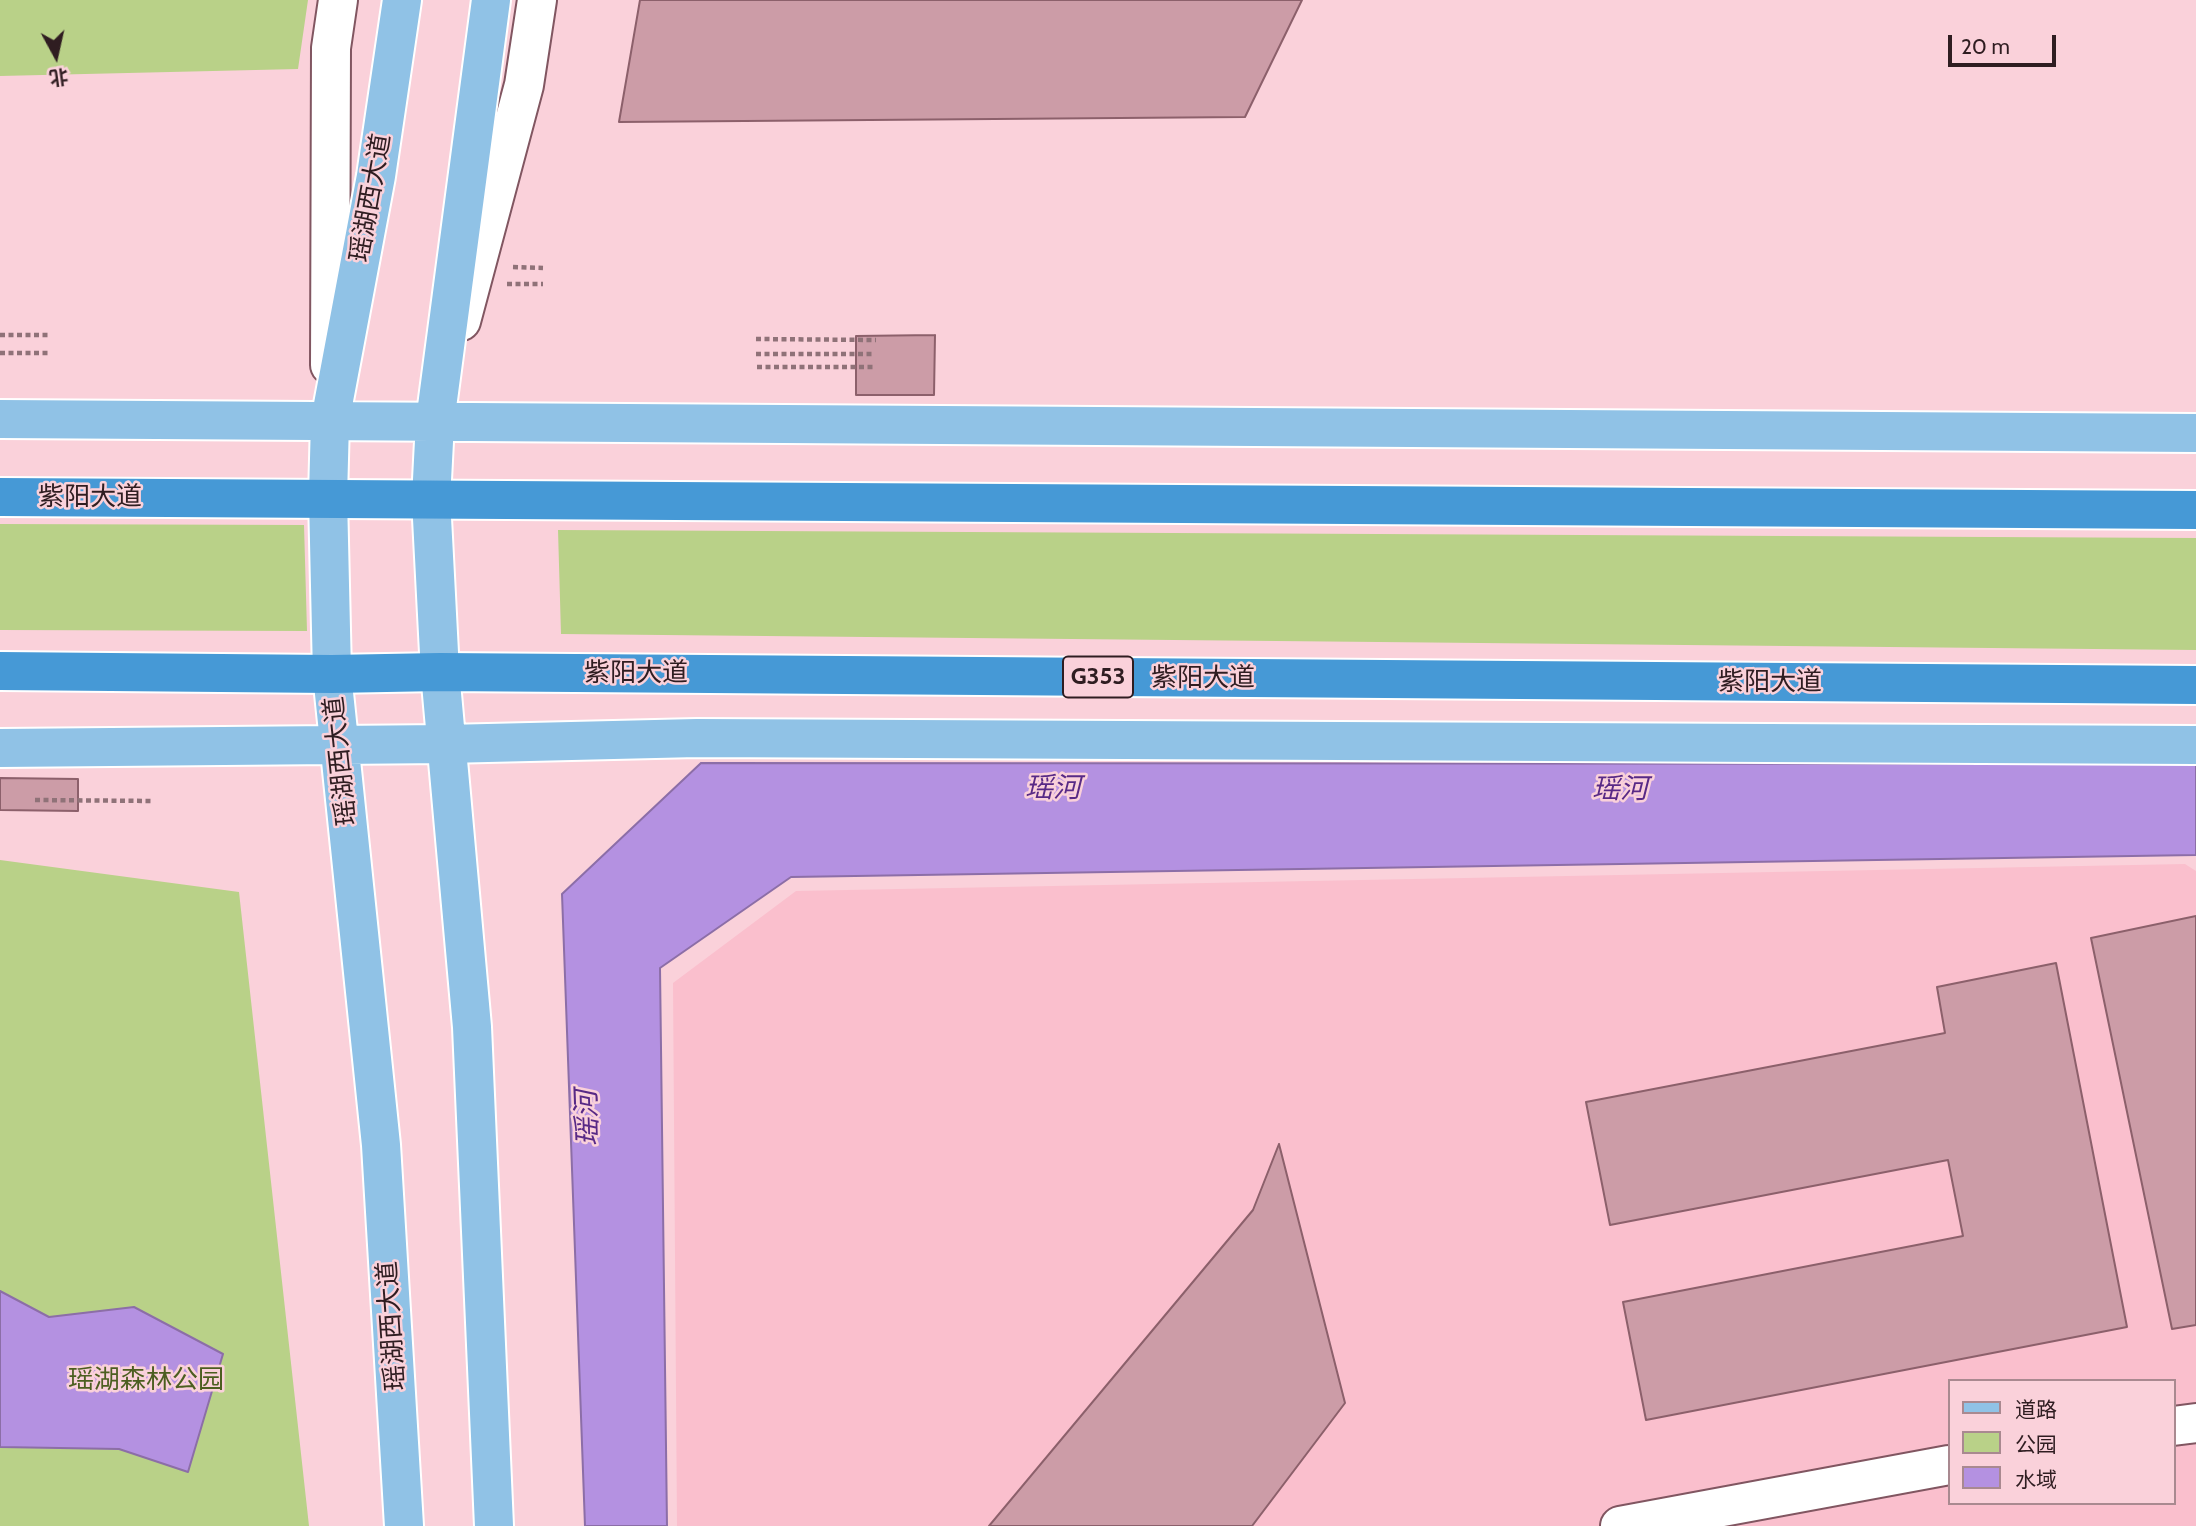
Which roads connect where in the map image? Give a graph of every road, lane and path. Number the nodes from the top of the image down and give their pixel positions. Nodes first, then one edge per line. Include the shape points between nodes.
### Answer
1 (338, 0) edge
2 (401, 0) edge
3 (491, 0) edge
4 (537, 0) edge
5 (0, 335) edge
6 (48, 335) dead end
7 (757, 339) dead end
8 (876, 340) dead end
9 (0, 353) edge
10 (48, 353) dead end
11 (756, 354) dead end
12 (876, 354) dead end
13 (757, 367) dead end
14 (876, 367) dead end
15 (0, 419) edge
16 (330, 421) junction
17 (435, 422) junction
18 (2196, 433) edge
19 (0, 497) edge
20 (328, 497) junction
21 (432, 499) junction
22 (2196, 510) edge
23 (0, 671) edge
24 (440, 672) junction
25 (332, 674) junction
26 (2196, 685) edge
27 (446, 744) junction
28 (340, 745) junction
29 (2196, 745) edge
30 (0, 748) edge
31 (35, 800) dead end
32 (152, 801) dead end
33 (2196, 1423) edge
34 (2175, 1426) edge
35 (1948, 1465) edge
36 (1770, 1512) edge
37 (404, 1526) edge
38 (494, 1526) edge
39 (1620, 1526) edge

1 - 16 street via 331,48
2 - 16 main road, 瑶湖西大道 via 376,176
3 - 17 main road
4 - 17 street via 524,85
5 - 6 path
7 - 8 path
9 - 10 path
11 - 12 path
13 - 14 path
15 - 16 main road
16 - 17 main road
16 - 20 main road, 瑶湖西大道
17 - 18 main road
17 - 21 main road
19 - 20 highway, 紫阳大道
20 - 21 highway, 紫阳大道
20 - 25 main road, 瑶湖西大道
21 - 22 highway, 紫阳大道
21 - 24 main road
23 - 25 highway, 紫阳大道 / G353
24 - 25 highway, 紫阳大道 / G353
24 - 26 highway, 紫阳大道 / G353
24 - 27 main road
25 - 28 main road, 瑶湖西大道
27 - 28 main road
27 - 29 main road via 697,738
27 - 38 main road via 472,1027
28 - 30 main road
28 - 37 main road, 瑶湖西大道 via 380,1144
31 - 32 path
33 - 34 street
35 - 36 street
36 - 39 street

